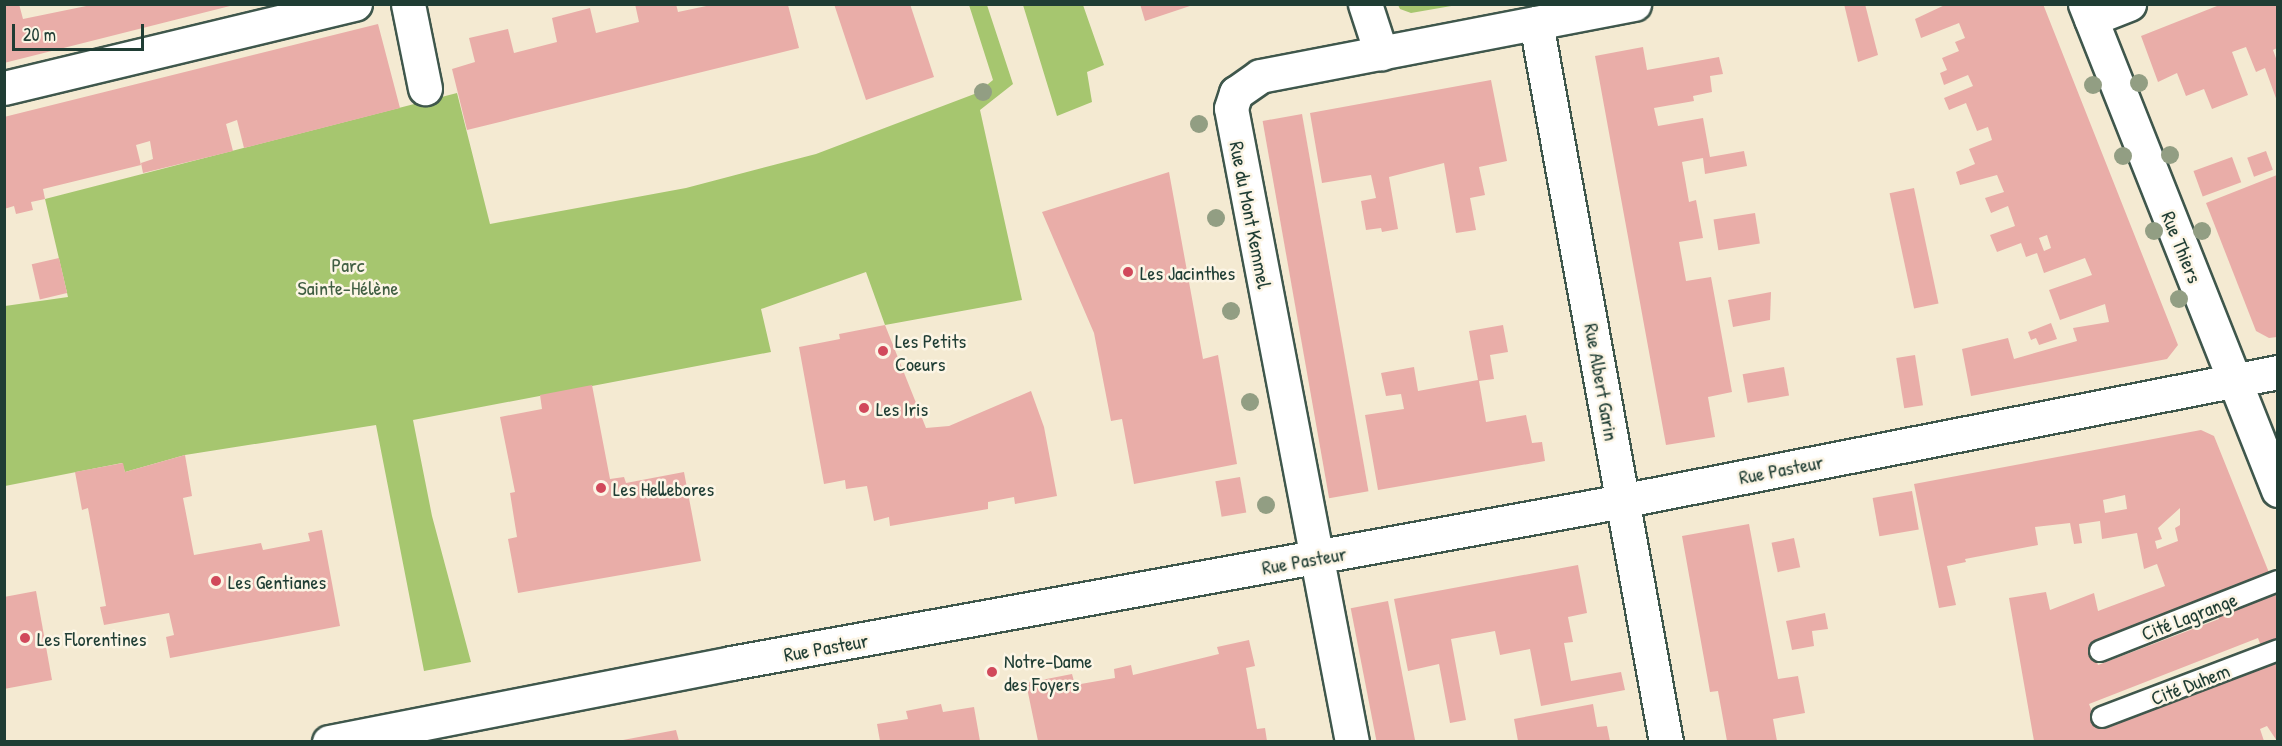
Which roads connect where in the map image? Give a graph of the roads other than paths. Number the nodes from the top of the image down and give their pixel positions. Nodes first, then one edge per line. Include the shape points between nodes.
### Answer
1 (354, 4) edge
2 (408, 4) edge
3 (1365, 4) edge
4 (1634, 4) edge
5 (2129, 4) edge
6 (2088, 12) edge
7 (1536, 23) junction
8 (1381, 53) junction
9 (4, 88) edge
10 (425, 88) dead end
11 (2277, 372) edge
12 (2234, 380) junction
13 (2277, 490) edge
14 (1624, 500) junction
15 (1315, 558) junction
16 (2277, 581) edge
17 (2277, 650) edge
18 (2100, 651) dead end
19 (2102, 717) dead end
20 (329, 741) edge
21 (1352, 741) edge
22 (1666, 741) edge

1 - 9 street
2 - 10 street
3 - 8 street
4 - 7 street, Rue du Mont Kemmel
5 - 6 street
6 - 12 street, Rue Thiers
7 - 8 street, Rue du Mont Kemmel
7 - 14 street, Rue Albert Garin
8 - 15 street, Rue du Mont Kemmel via 1260,76 1236,93 1231,108
11 - 12 street, Rue Pasteur
12 - 13 street, Rue Thiers
12 - 14 street, Rue Pasteur
14 - 15 street, Rue Pasteur
14 - 22 street, Rue Albert Garin
15 - 20 street, Rue Pasteur via 731,663
15 - 21 street, Rue du Mont Kemmel
16 - 18 lane, Cité Lagrange
17 - 19 lane, Cité Duhem

